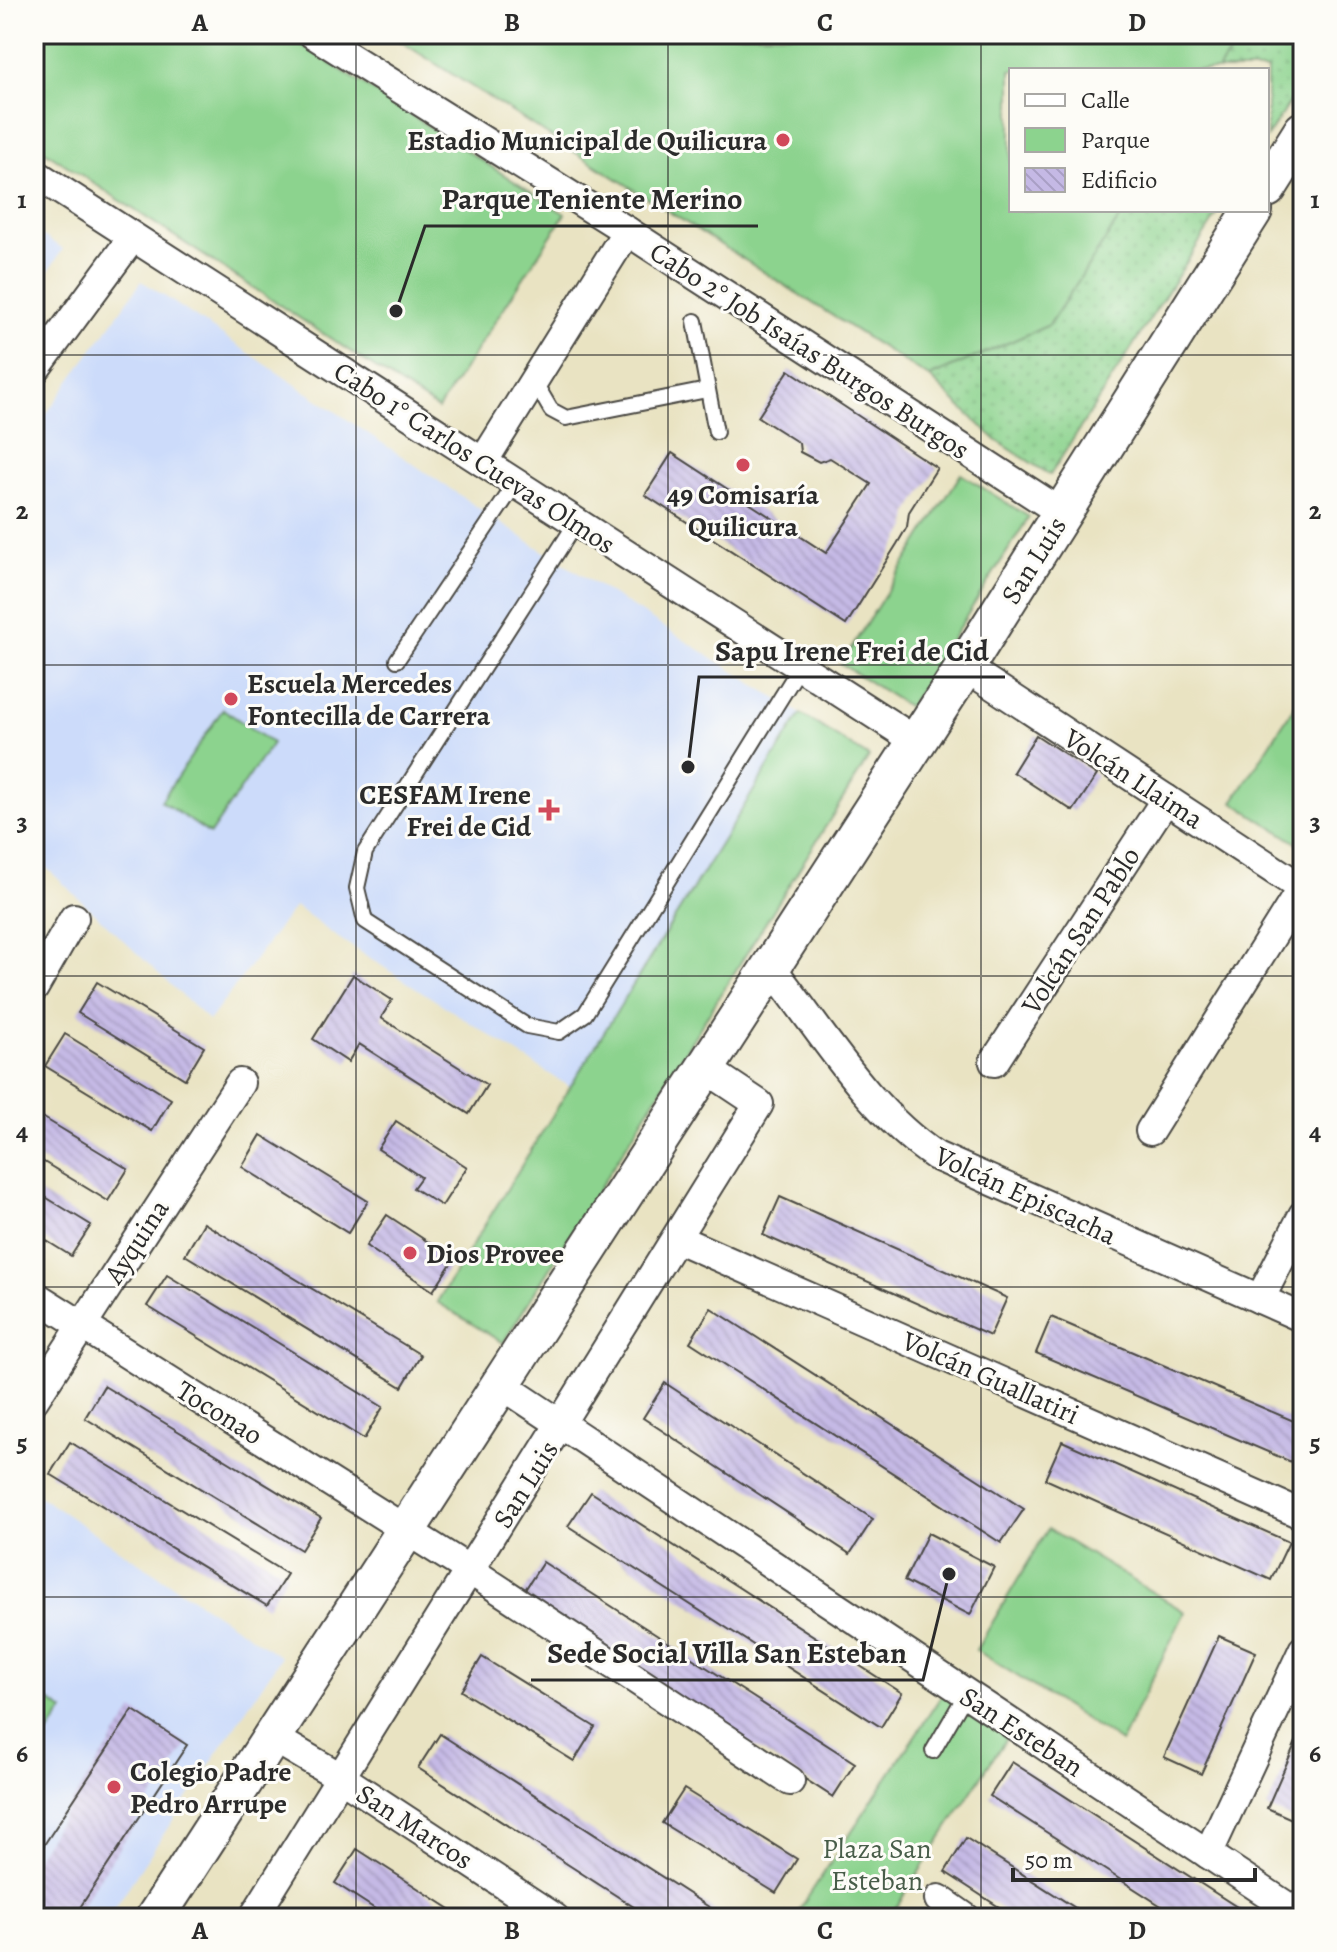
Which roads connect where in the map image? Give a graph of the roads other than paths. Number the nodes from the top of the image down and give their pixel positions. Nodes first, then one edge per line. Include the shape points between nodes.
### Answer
1 (313, 34) edge
2 (1303, 131) edge
3 (34, 173) edge
4 (1269, 185) edge
5 (1252, 212) edge
6 (627, 231) junction
7 (132, 238) junction
8 (695, 321) dead end
9 (34, 371) edge
10 (534, 381) junction
11 (707, 390) junction
12 (716, 432) dead end
13 (483, 462) junction
14 (516, 483) junction
15 (1062, 513) junction
16 (576, 523) junction
17 (397, 660) dead end
18 (800, 667) junction
19 (965, 667) junction
20 (916, 741) junction
21 (1166, 799) junction
22 (1302, 888) edge
23 (74, 918) dead end
24 (770, 966) junction
25 (34, 988) edge
26 (994, 1062) dead end
27 (705, 1068) junction
28 (240, 1083) dead end
29 (1150, 1131) dead end
30 (1303, 1215) edge
31 (678, 1239) junction
32 (34, 1295) edge
33 (1260, 1299) junction
34 (1303, 1318) edge
35 (81, 1324) junction
36 (502, 1385) junction
37 (34, 1400) edge
38 (562, 1425) junction
39 (1303, 1515) edge
40 (405, 1530) junction
41 (471, 1571) junction
42 (1303, 1650) edge
43 (966, 1694) junction
44 (272, 1737) junction
45 (933, 1751) dead end
46 (342, 1778) junction
47 (790, 1781) dead end
48 (1208, 1854) junction
49 (939, 1899) dead end
50 (1303, 1917) edge
51 (155, 1918) edge
52 (253, 1918) edge
53 (555, 1918) edge
54 (966, 1918) edge

1 - 6 street, Cabo 2° Job Isaías Burgos Burgos
2 - 4 street
3 - 7 street, Cabo 1° Carlos Cuevas Olmos
5 - 15 street, San Luis
6 - 10 street
6 - 15 street, Cabo 2° Job Isaías Burgos Burgos
7 - 9 street
7 - 13 street, Cabo 1° Carlos Cuevas Olmos
8 - 11 lane
10 - 11 lane via 551,410 566,418
10 - 13 street
11 - 12 lane
13 - 14 street, Cabo 1° Carlos Cuevas Olmos
14 - 16 street, Cabo 1° Carlos Cuevas Olmos
14 - 17 lane
15 - 19 street, San Luis
16 - 18 street, Cabo 1° Carlos Cuevas Olmos
16 - 18 lane via 365,852 357,888 365,921 527,1026 559,1032 585,1014
18 - 20 street, Cabo 1° Carlos Cuevas Olmos
19 - 20 street, San Luis
19 - 21 street, Volcán Llaima
20 - 24 street, San Luis
21 - 22 street, Volcán Llaima
21 - 26 street, Volcán San Pablo
22 - 29 street
23 - 25 street
24 - 27 street, San Luis
24 - 33 street, Volcán Episcacha via 880,1108 915,1142 957,1167
27 - 31 street, San Luis via 759,1104
27 - 36 street, San Luis
28 - 35 street, Ayquina
30 - 33 street
31 - 38 street, San Luis
31 - 39 street, Volcán Guallatiri
32 - 35 street, Toconao
33 - 34 street, Volcán Episcacha
35 - 37 street, Ayquina
35 - 40 street, Toconao
36 - 38 street, San Esteban
36 - 40 street, San Luis
38 - 41 street, San Luis
38 - 43 street, San Esteban
40 - 41 street, Toconao
40 - 44 street, San Luis
41 - 46 street, San Luis
41 - 47 street, Toconao
42 - 48 street
43 - 45 lane
43 - 48 street, San Esteban
44 - 46 street, San Marcos
44 - 51 street, San Luis
46 - 52 street, San Luis
46 - 53 street, San Marcos
48 - 50 street, San Esteban
49 - 54 street

